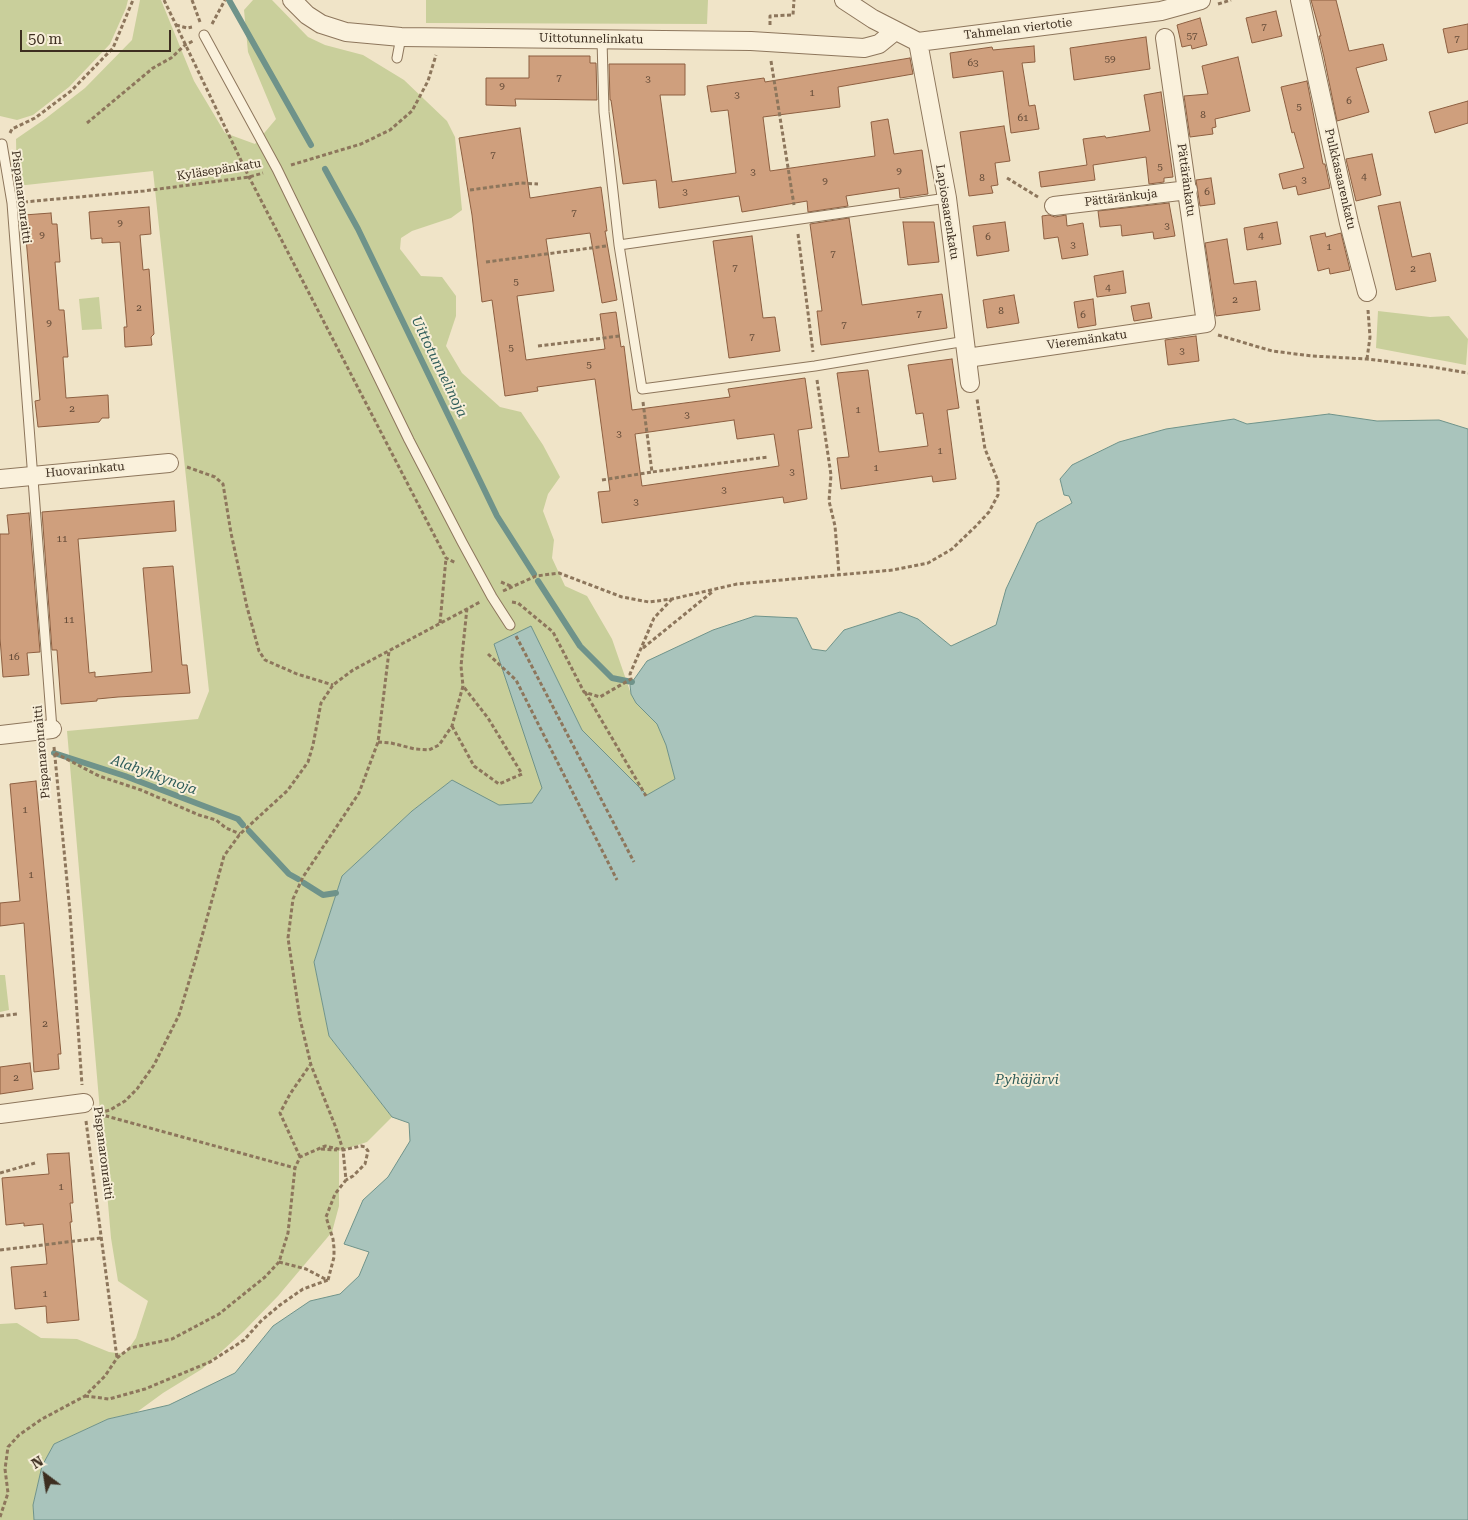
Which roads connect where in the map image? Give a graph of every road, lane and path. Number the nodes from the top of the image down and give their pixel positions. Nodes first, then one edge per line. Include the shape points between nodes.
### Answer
1 (164, 0) edge
2 (192, 0) edge
3 (225, 0) edge
4 (292, 0) edge
5 (794, 0) edge
6 (844, 0) edge
7 (1201, 0) edge
8 (1300, 0) edge
9 (131, 1) edge
10 (200, 19) junction
11 (176, 25) junction
12 (770, 31) dead end
13 (895, 31) junction
14 (204, 35) junction
15 (400, 37) junction
16 (1165, 38) dead end
17 (602, 40) junction
18 (918, 42) junction
19 (185, 46) junction
20 (437, 52) dead end
21 (770, 56) dead end
22 (397, 58) dead end
23 (87, 123) dead end
24 (2, 144) joint
25 (277, 169) junction
26 (249, 177) junction
27 (1007, 178) dead end
28 (538, 184) dead end
29 (470, 190) dead end
30 (1188, 190) junction
31 (947, 198) junction
32 (12, 203) junction
33 (1054, 206) joint
34 (796, 219) junction
35 (619, 245) junction
36 (486, 262) dead end
37 (1367, 292) joint
38 (1206, 323) junction
39 (633, 335) junction
40 (538, 346) dead end
41 (966, 349) junction
42 (1366, 359) junction
43 (815, 366) junction
44 (1468, 373) edge
45 (970, 383) joint
46 (642, 389) junction
47 (768, 457) dead end
48 (169, 463) joint
49 (652, 472) junction
50 (32, 475) junction
51 (0, 479) edge
52 (602, 480) dead end
53 (446, 558) junction
54 (480, 574) junction
55 (839, 574) junction
56 (513, 587) junction
57 (714, 590) junction
58 (492, 597) junction
59 (672, 600) junction
60 (468, 608) junction
61 (440, 623) junction
62 (510, 625) joint
63 (643, 648) junction
64 (389, 650) junction
65 (488, 654) dead end
66 (333, 685) junction
67 (462, 686) junction
68 (584, 692) junction
69 (452, 726) junction
70 (52, 730) junction
71 (0, 735) edge
72 (378, 742) junction
73 (54, 752) junction
74 (646, 796) dead end
75 (240, 834) junction
76 (634, 862) dead end
77 (617, 880) dead end
78 (18, 1014) dead end
79 (0, 1016) edge
80 (311, 1065) junction
81 (84, 1103) junction
82 (0, 1114) edge
83 (99, 1114) junction
84 (343, 1150) junction
85 (300, 1157) junction
86 (35, 1163) dead end
87 (295, 1168) junction
88 (0, 1173) edge
89 (346, 1180) junction
90 (101, 1238) junction
91 (0, 1250) edge
92 (279, 1262) junction
93 (328, 1280) junction
94 (117, 1358) junction
95 (85, 1396) junction
96 (0, 1517) edge

1 - 11 path
2 - 10 path
3 - 14 path
4 - 15 street, Uittotunnelinkatu via 321,24 346,32
5 - 12 path via 794,15 770,16
6 - 13 street
7 - 18 street, Tahmelan viertotie via 1161,11
8 - 37 street, Pulkkasaarenkatu
9 - 24 path via 113,48 72,91 12,130
10 - 11 path via 193,27
10 - 14 path
11 - 19 path
13 - 17 street, Uittotunnelinkatu via 879,44 864,48 751,41
13 - 18 street
14 - 25 lane
15 - 17 street, Uittotunnelinkatu
15 - 22 lane
16 - 30 street, Pättäränkatu
17 - 35 lane via 604,112
18 - 31 street, Lapiosaarenkatu
19 - 23 path
19 - 26 path
20 - 25 path, Kyläsepänkatu via 428,81 412,111 390,130 361,144
21 - 34 path
24 - 32 lane, Pispanaronraitti
25 - 26 path, Kyläsepänkatu
25 - 54 lane via 410,440
26 - 32 path, Kyläsepänkatu
26 - 53 path
27 - 33 path
28 - 29 path
30 - 33 street, Pättäränkuja
30 - 38 street, Pättäränkatu
31 - 34 lane
31 - 41 street, Lapiosaarenkatu
32 - 50 lane, Pispanaronraitti
34 - 35 lane
34 - 43 path
35 - 36 path
35 - 39 lane
37 - 42 path via 1370,337
38 - 41 street, Vieremänkatu
38 - 42 path via 1214,334 1272,351
39 - 40 path
39 - 46 lane
41 - 43 lane
41 - 45 street, Lapiosaarenkatu
42 - 44 path
43 - 46 lane
43 - 55 path via 828,448 831,474 829,501 835,526
45 - 55 path via 976,396 985,449 998,481 998,495 989,512 952,549 928,563 893,570
46 - 49 path
47 - 49 path
48 - 50 street, Huovarinkatu
48 - 66 path via 194,468 223,484 230,533 247,607 259,651 265,660
49 - 52 path
50 - 51 street, Huovarinkatu
50 - 70 lane, Pispanaronraitti
53 - 54 path
53 - 61 path
54 - 56 path
54 - 58 lane
55 - 57 path via 738,584
56 - 58 path
56 - 59 path via 536,576 558,573 622,597 649,602
57 - 59 path
57 - 63 path
58 - 60 path
58 - 62 lane
58 - 68 path via 518,604 553,632
59 - 63 path via 654,618
60 - 61 path
60 - 67 path via 461,666
61 - 64 path
62 - 76 path
63 - 68 path via 630,674 631,679 600,697
64 - 66 path
64 - 72 path
65 - 77 path via 516,680
66 - 75 path via 321,703 308,762 288,790
67 - 69 path
67 - 69 path via 488,718 522,774 499,784 474,766
68 - 74 path
69 - 72 path via 439,745 429,750
70 - 71 street
70 - 73 path, Pispanaronraitti
72 - 80 path via 359,793 303,877 293,898 288,938 300,1019
73 - 75 path via 99,776 216,820
73 - 81 path, Pispanaronraitti
75 - 83 path via 224,856 179,1016 154,1065 137,1089 125,1101
78 - 79 path
80 - 84 path
80 - 85 path via 280,1113
81 - 82 street
81 - 83 path
81 - 90 path, Pispanaronraitti
83 - 87 path
84 - 85 path via 321,1149
84 - 89 path
84 - 89 path via 361,1146 368,1151 365,1164
85 - 87 path
86 - 88 path
87 - 92 path via 288,1233
89 - 93 path via 335,1194 326,1217 334,1248
90 - 91 path
90 - 94 path, Pispanaronraitti
92 - 93 path via 306,1269
92 - 94 path via 218,1314 172,1340 130,1348
93 - 95 path via 303,1289 261,1321 244,1340 210,1362 145,1389 110,1399
94 - 95 path
95 - 96 path via 19,1435 8,1447 5,1470 8,1492

